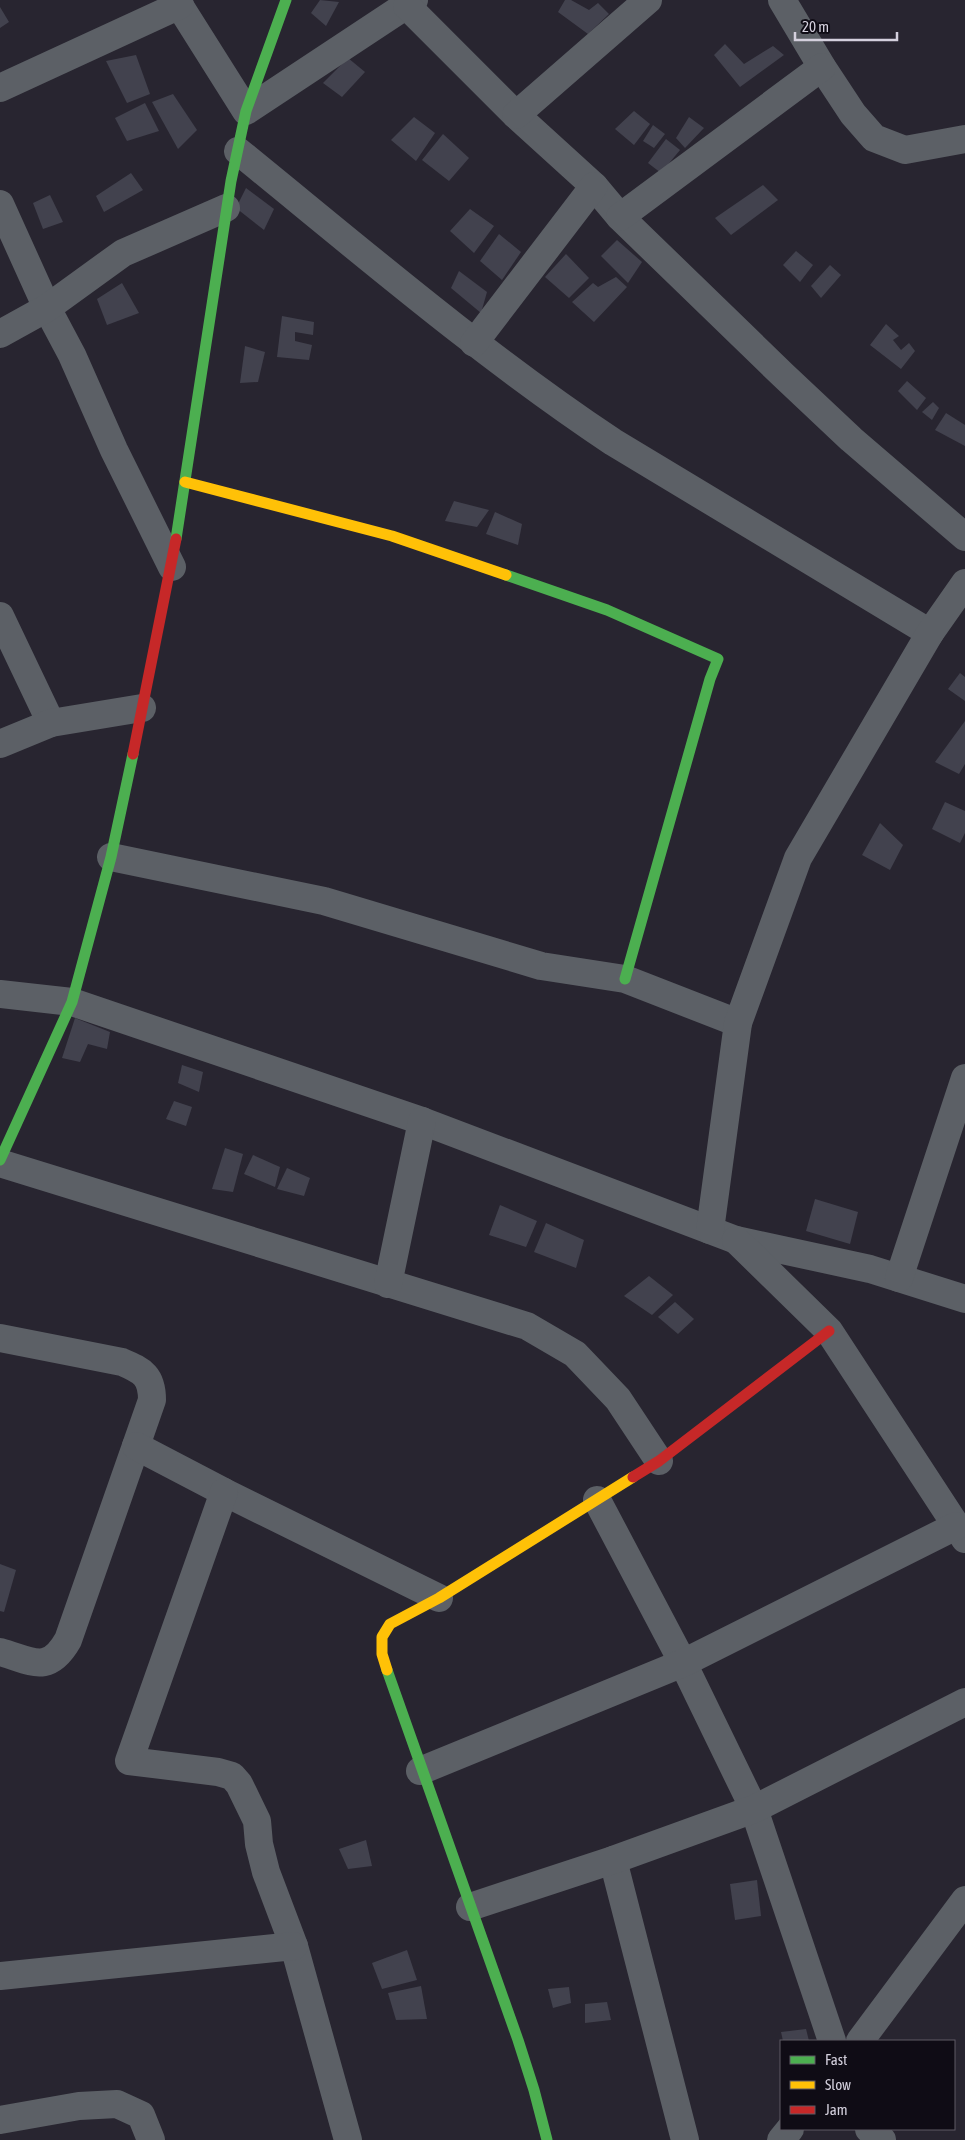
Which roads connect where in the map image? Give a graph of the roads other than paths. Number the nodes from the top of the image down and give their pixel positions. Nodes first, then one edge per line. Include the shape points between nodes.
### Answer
1 (286, 0) edge
2 (648, 0) edge
3 (782, 0) edge
4 (178, 2) edge
5 (410, 3) edge
6 (822, 67) junction
7 (0, 88) edge
8 (246, 111) junction
9 (516, 115) junction
10 (965, 139) edge
11 (238, 151) junction
12 (594, 186) junction
13 (0, 204) edge
14 (226, 208) junction
15 (620, 217) junction
16 (47, 308) junction
17 (0, 334) edge
18 (474, 343) junction
19 (185, 482) junction
20 (965, 537) edge
21 (172, 567) junction
22 (965, 583) edge
23 (0, 616) edge
24 (930, 633) junction
25 (142, 708) junction
26 (51, 723) junction
27 (0, 744) edge
28 (111, 857) junction
29 (625, 979) junction
30 (0, 994) edge
31 (72, 1002) junction
32 (738, 1023) junction
33 (965, 1078) edge
34 (422, 1121) junction
35 (6, 1132) edge
36 (0, 1162) edge
37 (710, 1230) junction
38 (736, 1240) junction
39 (898, 1278) junction
40 (388, 1284) junction
41 (965, 1299) edge
42 (829, 1332) junction
43 (0, 1338) edge
44 (136, 1446) junction
45 (659, 1461) junction
46 (224, 1492) junction
47 (597, 1500) junction
48 (961, 1532) edge
49 (439, 1598) junction
50 (0, 1652) edge
51 (683, 1663) junction
52 (965, 1702) edge
53 (420, 1771) junction
54 (754, 1809) junction
55 (613, 1860) junction
56 (965, 1900) edge
57 (470, 1907) junction
58 (294, 1946) junction
59 (0, 1976) edge
60 (832, 2040) edge
61 (861, 2040) edge
62 (0, 2120) edge
63 (789, 2130) edge
64 (871, 2130) edge
65 (151, 2140) edge
66 (348, 2140) edge
67 (547, 2140) edge
68 (685, 2140) edge
69 (781, 2140) edge
70 (882, 2140) edge

1 - 8 street
2 - 9 street
3 - 6 street
4 - 7 street
4 - 8 street
5 - 8 street
5 - 9 street
6 - 10 street via 874,138 904,150
6 - 15 street
8 - 11 street
9 - 12 street
11 - 14 street
11 - 18 street
12 - 15 street
12 - 18 street
13 - 16 street
14 - 16 street via 123,253
14 - 19 street
15 - 20 street via 851,439
16 - 17 street
16 - 21 street
18 - 24 street via 612,442
19 - 21 street
19 - 29 street via 392,536 606,610 718,659
21 - 25 street
22 - 24 street
23 - 26 street
24 - 32 street via 798,858
25 - 26 street
25 - 28 street
26 - 27 street
28 - 29 street via 324,901 542,966
28 - 31 street
29 - 32 street
30 - 31 street
31 - 34 street
31 - 35 street
32 - 37 street
33 - 39 street
34 - 37 street
34 - 40 street
35 - 36 street
36 - 40 street
37 - 38 street
38 - 39 street
38 - 42 street
39 - 41 street
40 - 45 street via 526,1326 575,1354 618,1399
42 - 45 street
42 - 48 street
43 - 44 street via 122,1362 139,1369 152,1387 152,1400
44 - 46 street
44 - 50 street via 61,1652 52,1660 39,1663
45 - 47 street
46 - 49 street
46 - 58 street via 129,1761 218,1772 232,1776 240,1784 257,1821 266,1872
47 - 49 street
47 - 51 street
48 - 51 street
49 - 53 street via 390,1624 382,1637 382,1654
51 - 53 street
51 - 54 street
52 - 54 street
53 - 57 street
54 - 55 street
54 - 60 street
55 - 57 street
55 - 68 street
56 - 61 street
57 - 67 street via 539,2106
58 - 59 street
58 - 66 street
62 - 65 street via 79,2106 117,2104 141,2116
63 - 69 street
64 - 70 street

